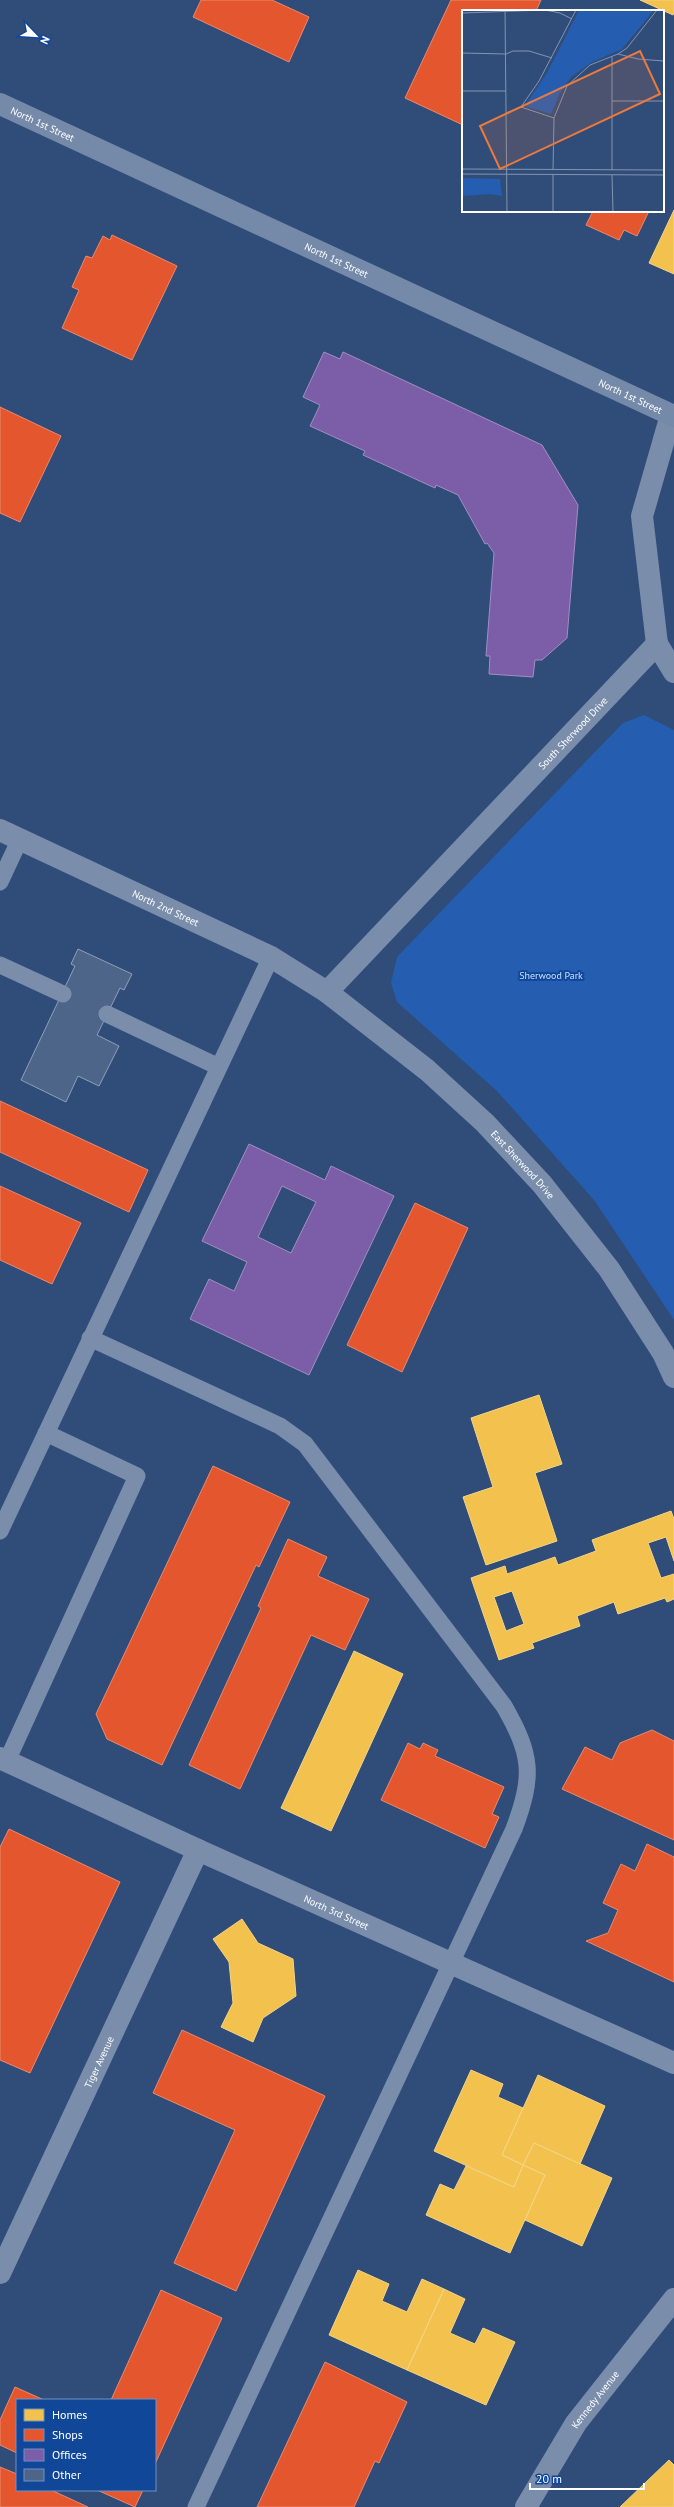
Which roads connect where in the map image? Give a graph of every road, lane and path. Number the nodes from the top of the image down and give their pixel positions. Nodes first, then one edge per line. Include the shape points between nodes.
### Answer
1 (0, 104) edge
2 (672, 415) edge
3 (657, 644) junction
4 (674, 672) edge
5 (0, 830) edge
6 (20, 839) junction
7 (0, 882) edge
8 (271, 958) junction
9 (0, 965) edge
10 (327, 992) junction
11 (62, 994) dead end
12 (107, 1014) dead end
13 (219, 1067) junction
14 (90, 1338) junction
15 (674, 1377) edge
16 (46, 1433) junction
17 (0, 1531) edge
18 (3, 1760) edge
19 (198, 1850) junction
20 (452, 1964) junction
21 (674, 2063) edge
22 (0, 2273) edge
23 (674, 2299) edge
24 (196, 2507) edge
25 (526, 2507) edge

1 - 2 main road, North 1st Street
2 - 3 street via 642,516
3 - 4 street
3 - 10 street, South Sherwood Drive
5 - 6 street, North 2nd Street
6 - 7 lane
6 - 8 street, North 2nd Street
8 - 10 street, North 2nd Street
8 - 13 lane
9 - 11 lane
10 - 15 street, East Sherwood Drive via 427,1070 485,1123 542,1184 609,1270 664,1353
12 - 13 lane
13 - 14 lane
14 - 16 lane
14 - 20 lane via 280,1426 305,1444 504,1706 520,1735 527,1756 529,1780 514,1828
16 - 17 lane
16 - 18 lane via 137,1476
18 - 19 street, North 3rd Street
19 - 20 street, North 3rd Street
19 - 22 street, Tiger Avenue
20 - 21 street, North 3rd Street
20 - 24 lane
23 - 25 street, Kennedy Avenue via 576,2423

